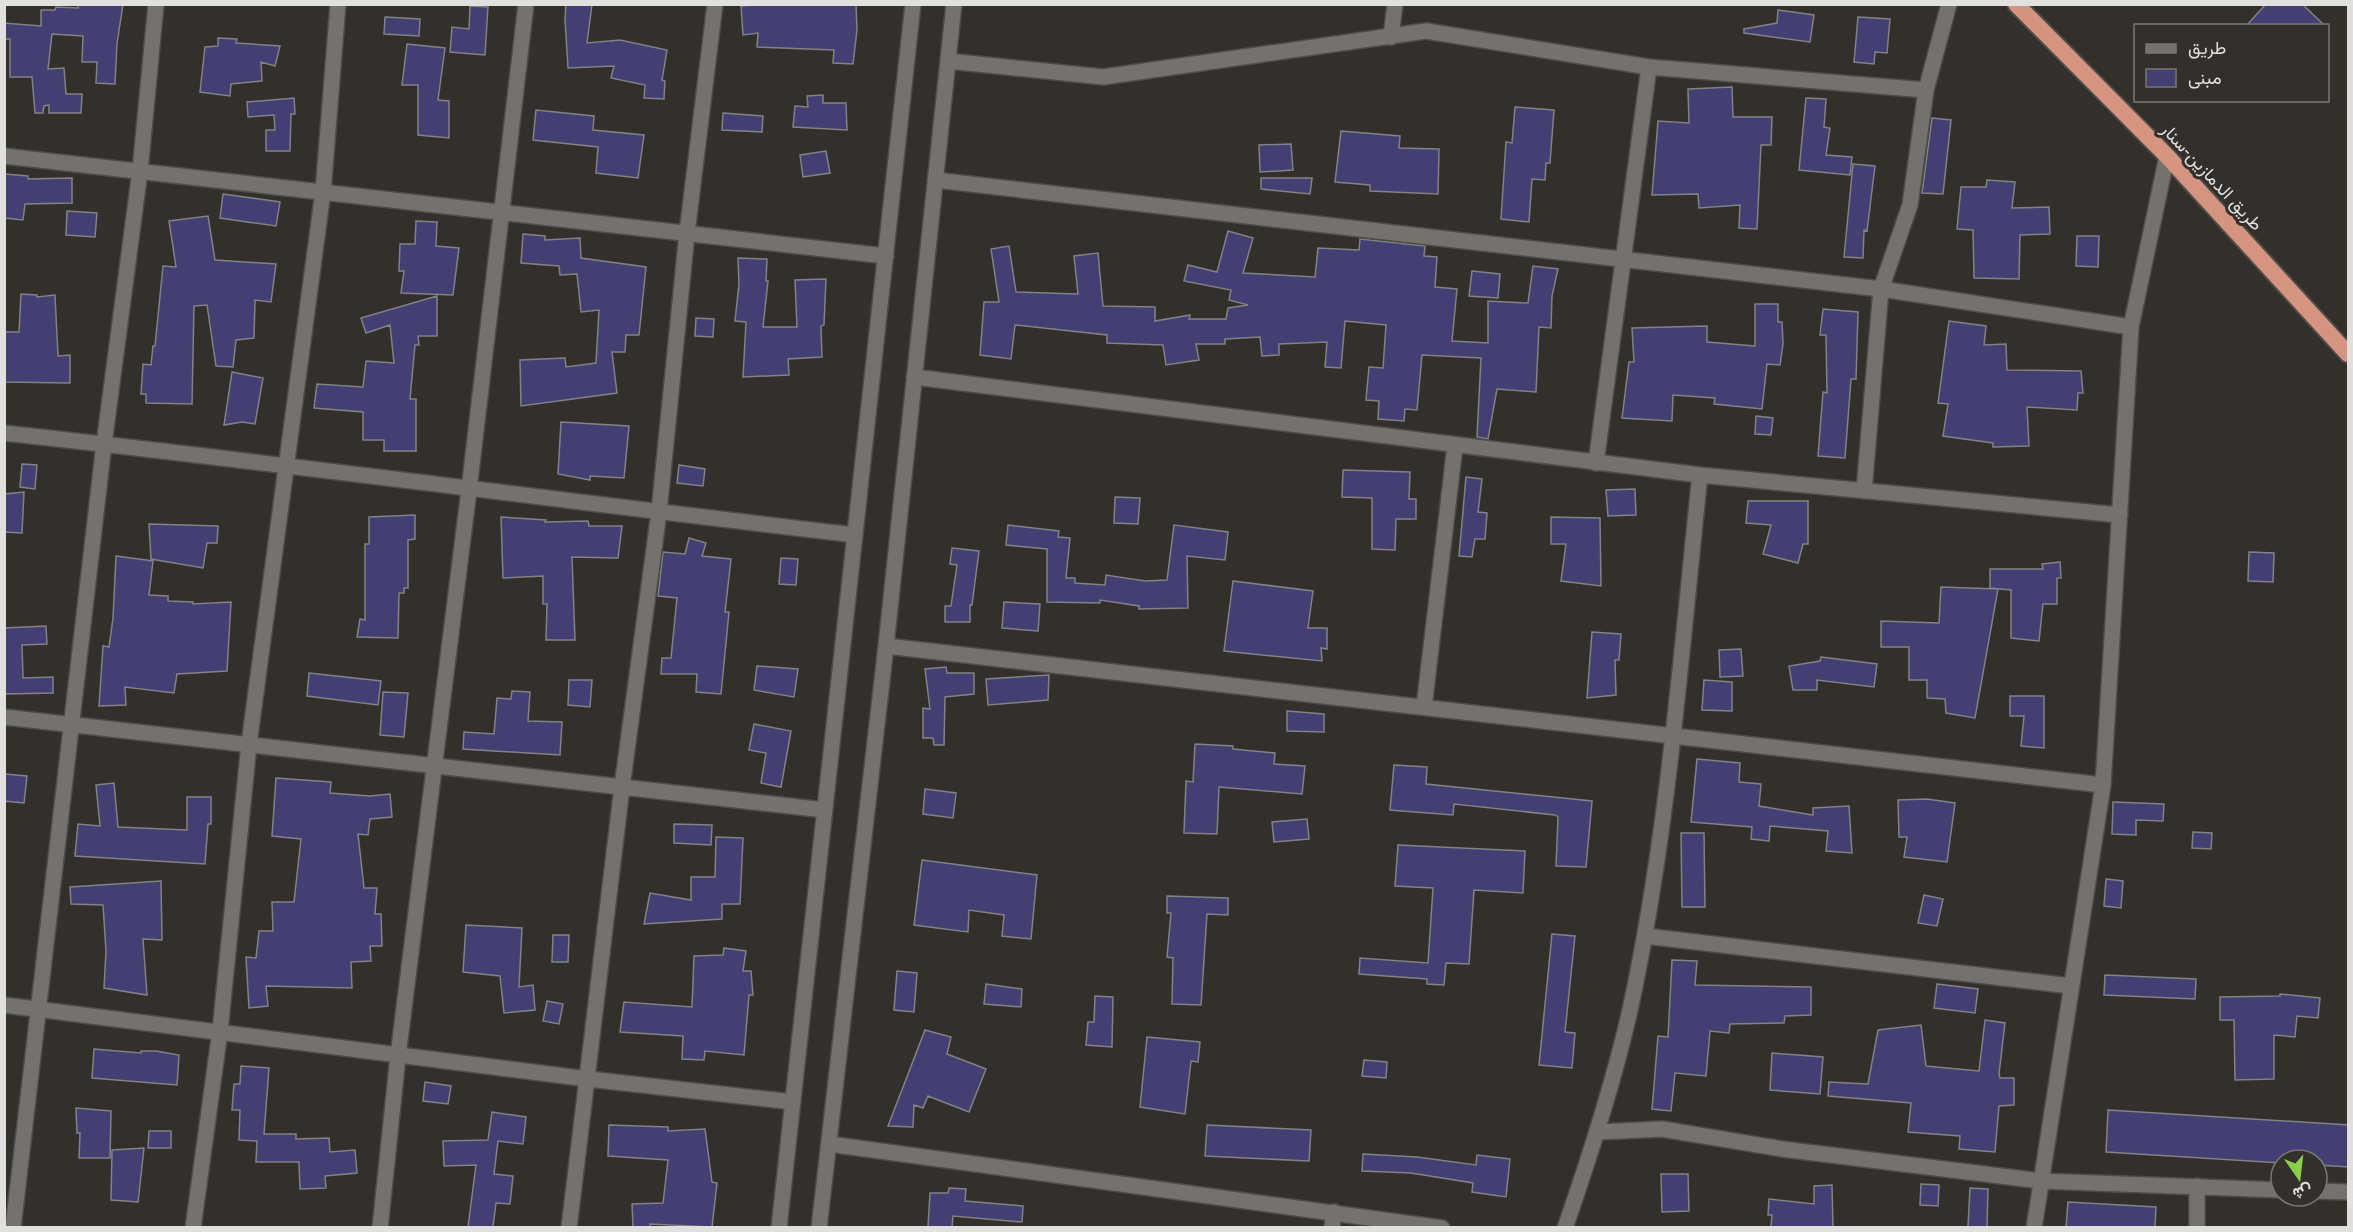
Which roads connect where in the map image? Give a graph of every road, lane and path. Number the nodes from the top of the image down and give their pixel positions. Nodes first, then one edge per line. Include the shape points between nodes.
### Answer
1 (156, 4) edge
2 (338, 4) edge
3 (526, 4) edge
4 (715, 4) edge
5 (913, 4) edge
6 (954, 4) edge
7 (1395, 4) edge
8 (1949, 4) edge
9 (2016, 4) edge
10 (1391, 37) junction
11 (948, 61) junction
12 (1648, 67) junction
13 (1926, 90) junction
14 (4, 156) edge
15 (2167, 156) junction
16 (140, 171) junction
17 (935, 180) junction
18 (323, 192) junction
19 (502, 212) junction
20 (687, 233) junction
21 (886, 256) junction
22 (1622, 258) junction
23 (1881, 289) junction
24 (2131, 327) junction
25 (2349, 354) edge
26 (914, 377) junction
27 (4, 433) edge
28 (104, 444) junction
29 (1455, 446) junction
30 (1596, 463) junction
31 (287, 464) junction
32 (1700, 475) junction
33 (469, 490) junction
34 (1864, 491) junction
35 (659, 512) junction
36 (2120, 515) junction
37 (855, 535) junction
38 (886, 646) junction
39 (1424, 707) junction
40 (4, 717) edge
41 (72, 724) junction
42 (1672, 736) junction
43 (249, 744) junction
44 (433, 765) junction
45 (2103, 785) junction
46 (622, 787) junction
47 (825, 810) junction
48 (1645, 936) junction
49 (2071, 986) junction
50 (4, 1005) edge
51 (39, 1010) junction
52 (220, 1031) junction
53 (398, 1056) junction
54 (588, 1079) junction
55 (793, 1102) junction
56 (1598, 1132) junction
57 (830, 1144) junction
58 (2041, 1181) junction
59 (2197, 1186) junction
60 (2269, 1189) edge
61 (2329, 1191) edge
62 (2349, 1192) edge
63 (1333, 1220) edge
64 (14, 1227) edge
65 (192, 1227) edge
66 (380, 1227) edge
67 (569, 1227) edge
68 (779, 1227) edge
69 (819, 1227) edge
70 (1442, 1227) edge
71 (1565, 1227) edge
72 (2034, 1227) edge
73 (2197, 1227) edge

1 - 16 street
2 - 18 street
3 - 19 street
4 - 20 street
5 - 21 street
6 - 11 street
7 - 10 street
8 - 13 street
9 - 15 highway, طريق الدمازين-سنار
10 - 11 street via 1103,77
10 - 12 street via 1426,31
11 - 17 street
12 - 13 street
12 - 22 street
13 - 23 street via 1910,205
14 - 16 street
15 - 24 street
15 - 25 highway, طريق الدمازين-سنار
16 - 18 street
16 - 28 street
17 - 22 street
17 - 26 street
18 - 19 street
18 - 31 street
19 - 20 street
19 - 33 street
20 - 21 street
20 - 35 street
21 - 37 street
22 - 23 street
22 - 30 street
23 - 24 street
23 - 34 street
24 - 36 street
26 - 29 street
26 - 38 street
27 - 28 street
28 - 31 street
28 - 41 street
29 - 30 street
29 - 39 street
30 - 32 street
31 - 33 street
31 - 43 street
32 - 34 street
32 - 42 street
33 - 35 street
33 - 44 street
34 - 36 street
35 - 37 street
35 - 46 street
36 - 45 street
37 - 47 street
38 - 39 street
38 - 57 street
39 - 42 street
40 - 41 street
41 - 43 street
41 - 51 street
42 - 45 street
42 - 48 street
43 - 44 street
43 - 52 street
44 - 46 street
44 - 53 street
45 - 49 street
46 - 47 street
46 - 54 street
47 - 55 street
48 - 49 street
48 - 56 street
49 - 58 street
50 - 51 street
51 - 52 street
51 - 64 street
52 - 53 street
52 - 65 street
53 - 54 street
53 - 66 street
54 - 55 street
54 - 67 street
55 - 68 street
56 - 58 street via 1662,1129 1782,1149
56 - 71 street
57 - 63 street
57 - 69 street
58 - 59 street
58 - 72 street
59 - 60 street
59 - 73 street
61 - 62 street
63 - 70 street

